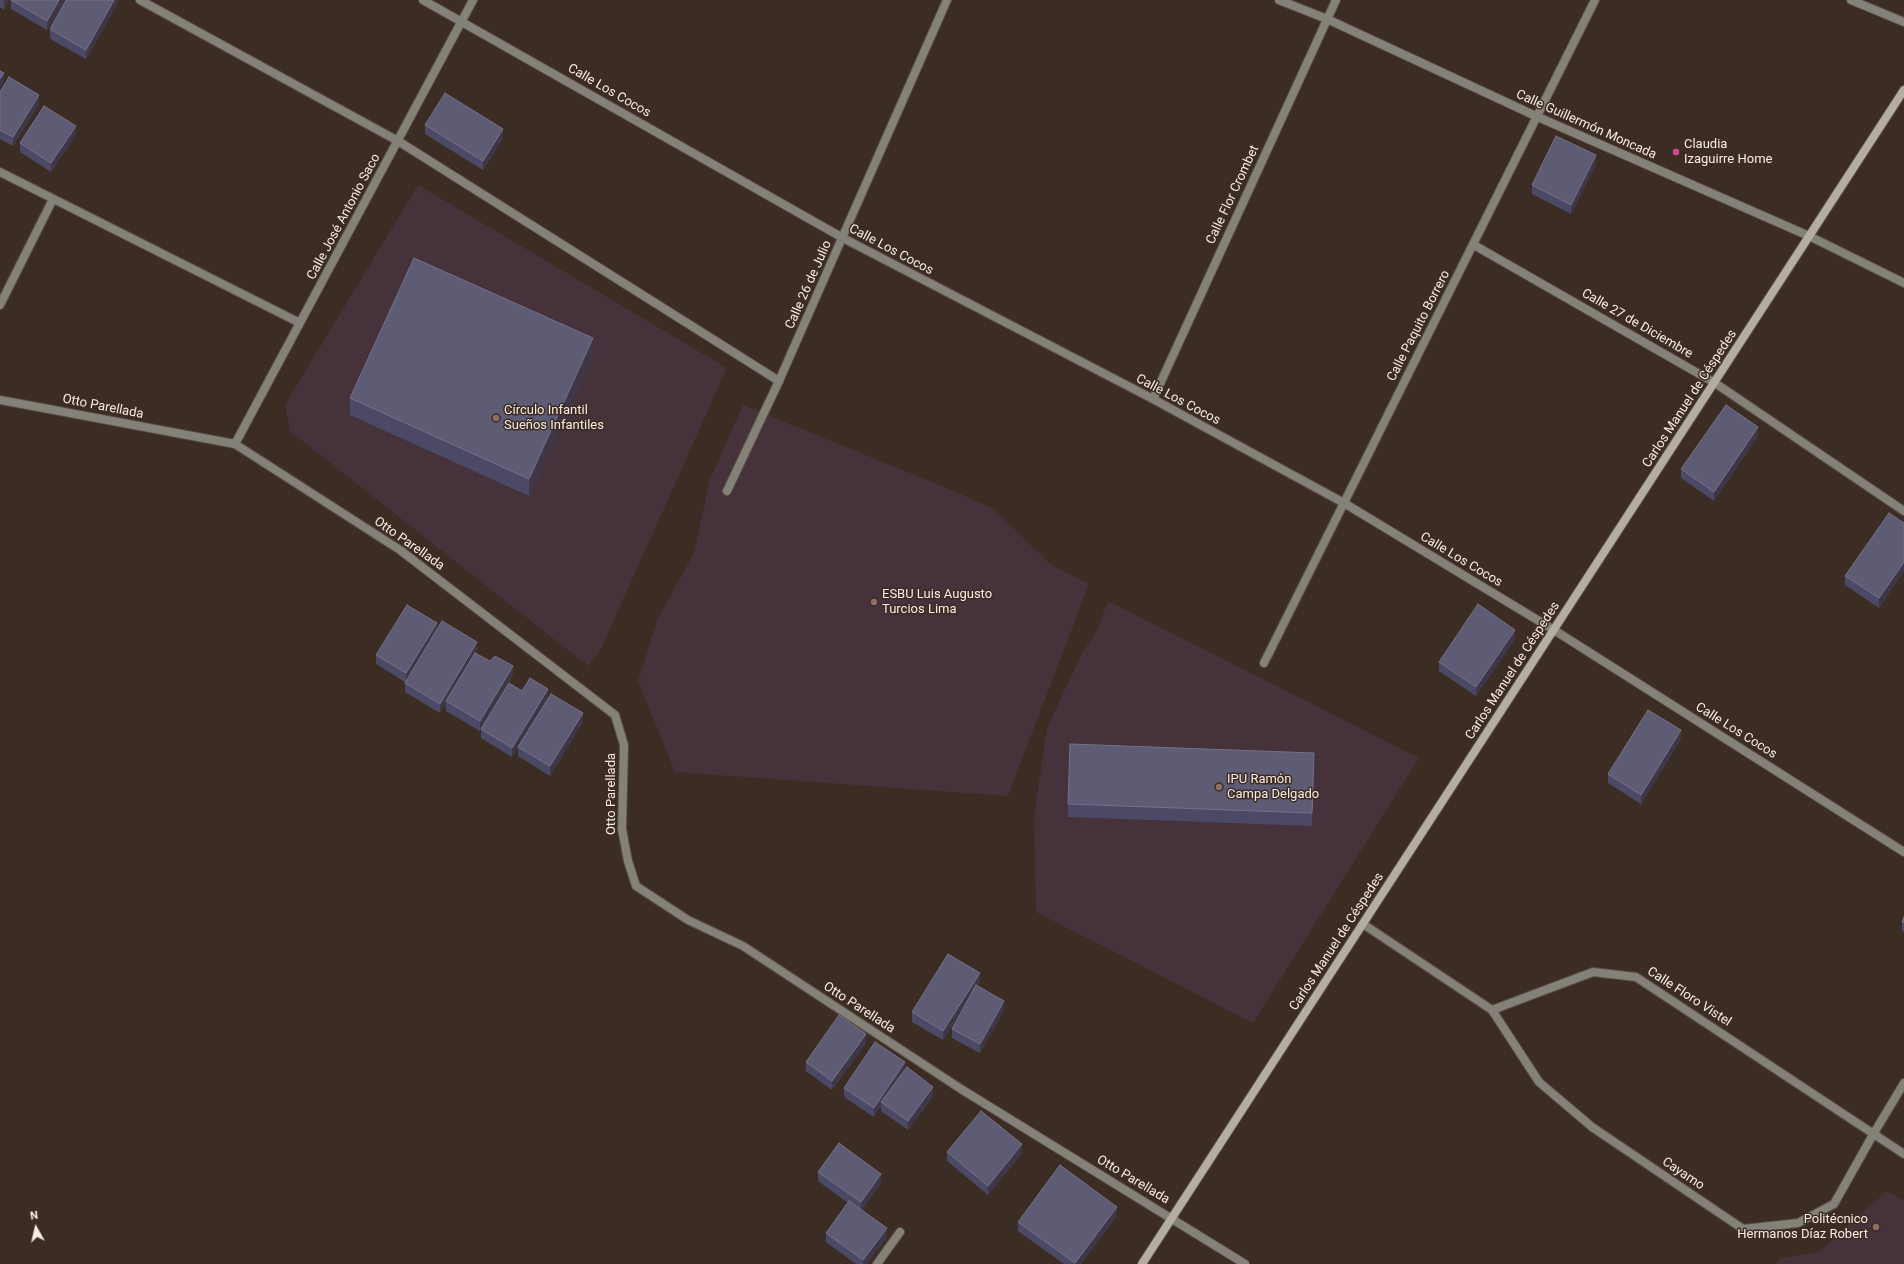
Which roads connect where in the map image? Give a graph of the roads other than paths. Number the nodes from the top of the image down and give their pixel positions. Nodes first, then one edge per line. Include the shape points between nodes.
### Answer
1 (140, 0) edge
2 (424, 0) edge
3 (473, 0) edge
4 (947, 0) edge
5 (1279, 0) edge
6 (1336, 0) edge
7 (1596, 0) edge
8 (1851, 0) edge
9 (1327, 19) junction
10 (461, 21) junction
11 (1904, 22) edge
12 (1904, 90) edge
13 (1538, 117) junction
14 (398, 141) junction
15 (0, 172) edge
16 (53, 199) junction
17 (1810, 236) junction
18 (843, 238) junction
19 (1474, 245) junction
20 (1904, 283) edge
21 (0, 305) edge
22 (300, 323) junction
23 (779, 381) junction
24 (1715, 383) junction
25 (1153, 399) junction
26 (0, 400) edge
27 (235, 444) junction
28 (727, 491) dead end
29 (1344, 503) junction
30 (1904, 511) edge
31 (1554, 630) junction
32 (1264, 663) dead end
33 (1904, 852) edge
34 (1363, 924) junction
35 (1492, 1010) junction
36 (1904, 1083) edge
37 (1874, 1133) junction
38 (1904, 1154) edge
39 (1172, 1218) junction
40 (900, 1232) dead end
41 (877, 1264) edge
42 (1142, 1264) edge
43 (1245, 1264) edge

1 - 14 street
2 - 10 street, Calle Los Cocos
3 - 10 street, Calle José Antonio Saco
4 - 18 street, Calle 26 de Julio
5 - 9 street, Calle Guillermón Moncada
6 - 9 street, Calle Flor Crombet
7 - 13 street, Calle Paquito Borrero
8 - 11 street
9 - 13 street, Calle Guillermón Moncada
9 - 25 street, Calle Flor Crombet
10 - 14 street, Calle José Antonio Saco
10 - 18 street, Calle Los Cocos
12 - 17 street, Carlos Manuel de Céspedes
13 - 17 street, Calle Guillermón Moncada
13 - 19 street, Calle Paquito Borrero
14 - 22 street, Calle José Antonio Saco
14 - 23 street
15 - 16 street
16 - 21 street
16 - 22 street
17 - 20 street, Calle Guillermón Moncada
17 - 24 street, Carlos Manuel de Céspedes
18 - 23 street, Calle 26 de Julio
18 - 25 street, Calle Los Cocos
19 - 24 street, Calle 27 de Diciembre
19 - 29 street, Calle Paquito Borrero
22 - 27 street, Calle José Antonio Saco
23 - 28 street, Calle 26 de Julio
24 - 30 street, Calle 27 de Diciembre
24 - 31 street, Carlos Manuel de Céspedes
25 - 29 street, Calle Los Cocos
26 - 27 street, Otto Parellada
27 - 39 street, Otto Parellada via 400,550 615,715 624,745 622,829 636,886 688,920 743,946 961,1089
29 - 31 street, Calle Los Cocos
29 - 32 street, Calle Paquito Borrero
31 - 33 street, Calle Los Cocos
31 - 34 street, Carlos Manuel de Céspedes
34 - 35 street
34 - 39 street, Carlos Manuel de Céspedes
35 - 37 street, Calle Floro Vistel via 1593,972 1636,977
35 - 37 street, Cayamo via 1539,1082 1592,1127 1743,1229 1798,1223 1834,1204
36 - 37 street, Cayamo
37 - 38 street, Calle Floro Vistel
39 - 42 street, Carlos Manuel de Céspedes
39 - 43 street, Otto Parellada
40 - 41 street

